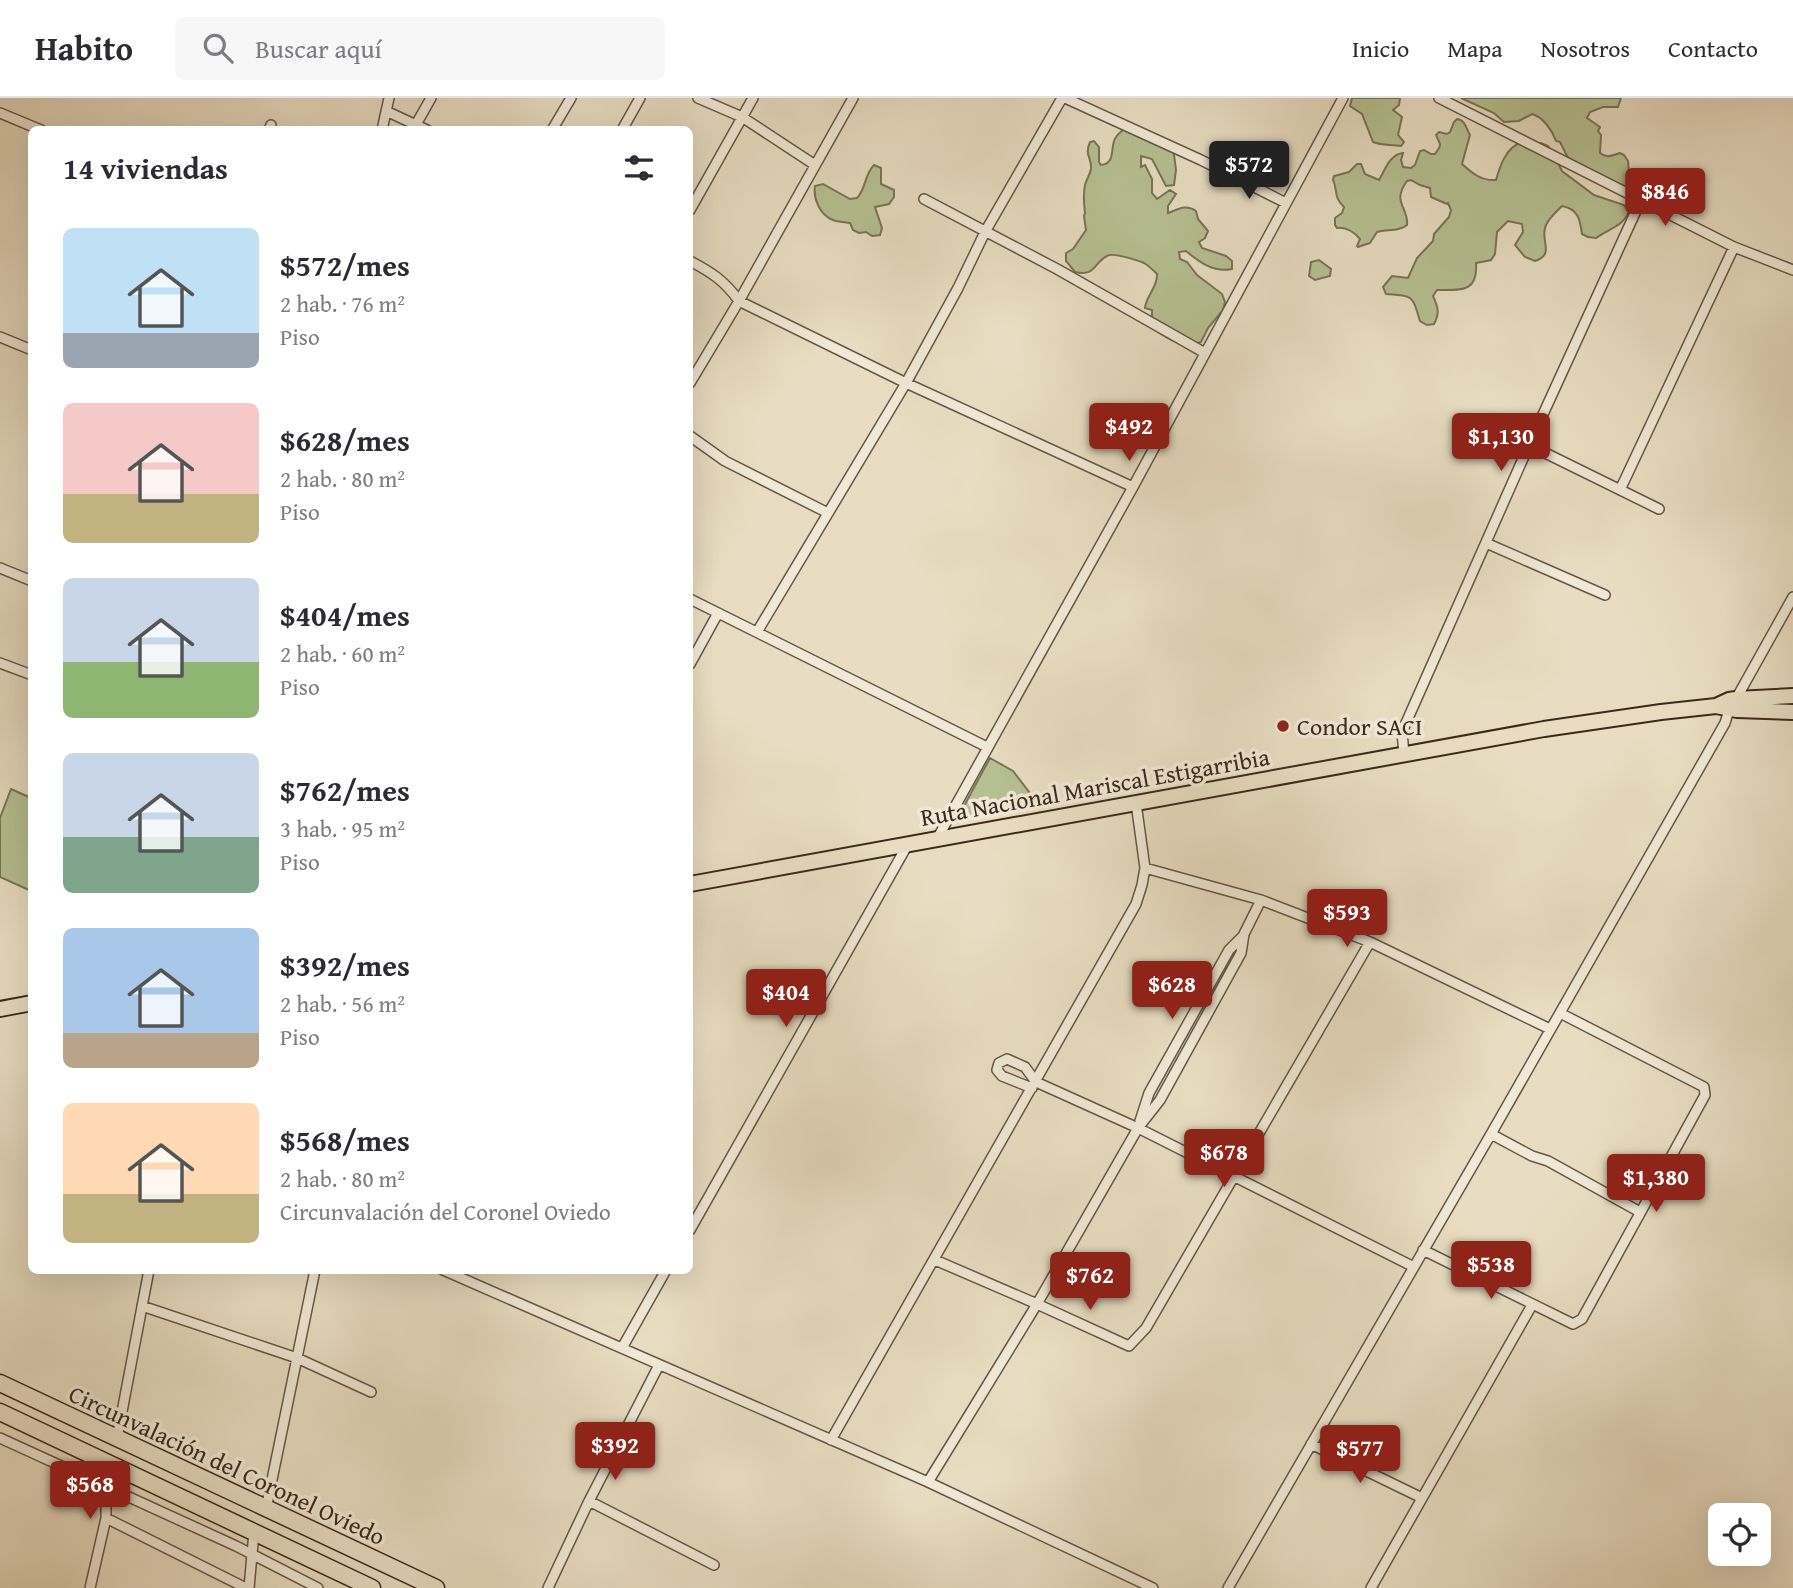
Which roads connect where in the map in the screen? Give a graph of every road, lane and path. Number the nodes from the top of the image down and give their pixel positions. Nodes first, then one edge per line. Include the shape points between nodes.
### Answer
1 (388, 98) edge
2 (430, 98) edge
3 (570, 98) edge
4 (640, 98) edge
5 (698, 98) edge
6 (753, 98) edge
7 (853, 98) edge
8 (1064, 98) edge
9 (1343, 98) edge
10 (1438, 98) edge
11 (386, 111) junction
12 (0, 113) edge
13 (742, 117) junction
14 (31, 126) edge
15 (383, 126) edge
16 (412, 126) edge
17 (415, 126) edge
18 (554, 126) edge
19 (624, 126) edge
20 (815, 165) junction
21 (924, 199) dead end
22 (1642, 200) junction
23 (1286, 203) junction
24 (693, 204) edge
25 (985, 232) junction
26 (1734, 247) junction
27 (693, 262) edge
28 (1793, 270) edge
29 (739, 301) junction
30 (0, 337) edge
31 (28, 348) edge
32 (1205, 354) junction
33 (693, 378) edge
34 (906, 383) junction
35 (693, 438) edge
36 (1529, 445) junction
37 (1133, 487) junction
38 (1620, 490) junction
39 (1659, 509) dead end
40 (828, 513) junction
41 (1486, 543) junction
42 (0, 568) edge
43 (28, 579) edge
44 (1605, 595) dead end
45 (1793, 597) edge
46 (693, 600) edge
47 (718, 613) junction
48 (757, 632) junction
49 (693, 659) edge
50 (0, 663) edge
51 (28, 674) edge
52 (1793, 696) edge
53 (1727, 705) junction
54 (1793, 712) edge
55 (987, 747) junction
56 (1404, 754) junction
57 (1136, 803) junction
58 (937, 839) junction
59 (908, 844) junction
60 (1145, 867) junction
61 (693, 883) edge
62 (1261, 900) junction
63 (1370, 942) junction
64 (28, 1004) edge
65 (0, 1009) edge
66 (1560, 1013) junction
67 (1550, 1029) junction
68 (1034, 1085) junction
69 (1138, 1128) junction
70 (1491, 1134) junction
71 (1233, 1177) junction
72 (1640, 1212) junction
73 (693, 1225) edge
74 (1423, 1250) junction
75 (934, 1260) junction
76 (1414, 1267) junction
77 (148, 1274) edge
78 (314, 1274) edge
79 (452, 1274) edge
80 (664, 1274) edge
81 (1038, 1304) junction
82 (1532, 1305) junction
83 (142, 1306) junction
84 (622, 1348) junction
85 (297, 1358) junction
86 (659, 1365) junction
87 (0, 1383) edge
88 (371, 1392) dead end
89 (0, 1412) edge
90 (0, 1438) edge
91 (117, 1438) junction
92 (831, 1440) junction
93 (1311, 1444) junction
94 (105, 1461) junction
95 (928, 1482) junction
96 (100, 1485) junction
97 (1422, 1498) junction
98 (589, 1501) junction
99 (266, 1509) junction
100 (106, 1518) junction
101 (254, 1532) junction
102 (252, 1555) junction
103 (714, 1565) dead end
104 (90, 1588) edge
105 (248, 1588) edge
106 (318, 1588) edge
107 (372, 1588) edge
108 (436, 1588) edge
109 (548, 1588) edge
110 (1153, 1588) edge
111 (1228, 1588) edge
112 (1371, 1588) edge

1 - 11 street
2 - 17 street
3 - 18 street
4 - 19 street
5 - 13 street
6 - 13 street
7 - 20 street
8 - 23 street
8 - 25 street
9 - 23 street
10 - 22 street
11 - 15 street
11 - 16 street
12 - 14 street
13 - 20 street
13 - 24 street
20 - 29 street
21 - 25 street
22 - 26 street
22 - 36 street
23 - 32 street
25 - 32 street
25 - 34 street
26 - 28 street
26 - 38 street
27 - 29 street via 727,284
29 - 33 street
29 - 34 street
30 - 31 street
32 - 37 street
34 - 37 street
34 - 40 street
35 - 40 street via 725,461
36 - 38 street
36 - 41 street
37 - 55 street
38 - 39 street
40 - 48 street
41 - 44 street
41 - 56 street via 1402,732
42 - 43 street
45 - 53 street
46 - 47 street
47 - 48 street
47 - 49 street
48 - 55 street
50 - 51 street
52 - 53 main road, Ruta Nacional Mariscal Estigarribia
53 - 54 main road, Ruta Nacional Mariscal Estigarribia
53 - 56 main road, Ruta Nacional Mariscal Estigarribia via 1544,729
53 - 66 street via 1725,723
55 - 58 street
56 - 57 main road, Ruta Nacional Mariscal Estigarribia
57 - 58 main road, Ruta Nacional Mariscal Estigarribia
57 - 60 street
58 - 59 main road, Ruta Nacional Mariscal Estigarribia
59 - 61 main road, Ruta Nacional Mariscal Estigarribia
59 - 73 street
60 - 62 street
60 - 68 street via 1136,904
62 - 63 street
62 - 69 street via 1149,1093
63 - 67 street
63 - 71 street
64 - 65 main road
66 - 67 street
66 - 72 street via 1703,1087 1705,1095
67 - 70 street
68 - 69 street
68 - 75 street
69 - 71 street
69 - 81 street
70 - 72 street
70 - 74 street
71 - 76 street
71 - 81 street via 1146,1328 1129,1346
72 - 82 street via 1582,1319 1573,1324
74 - 76 street
74 - 82 street
75 - 81 street
75 - 92 street
76 - 93 street
77 - 83 street
78 - 85 street
79 - 84 street
80 - 84 street
81 - 95 street
82 - 97 street
83 - 85 street
83 - 91 street
84 - 86 street
85 - 88 street
85 - 99 street
86 - 92 street
86 - 98 street
87 - 91 highway, Circunvalación del Coronel Oviedo
89 - 94 highway, Circunvalación del Coronel Oviedo
90 - 96 street
91 - 99 highway, Circunvalación del Coronel Oviedo
92 - 95 street
93 - 97 street
93 - 111 street
94 - 96 street
94 - 101 highway, Circunvalación del Coronel Oviedo
95 - 110 street
96 - 100 street
96 - 102 street
97 - 112 street
98 - 103 street
98 - 109 street
99 - 108 highway, Circunvalación del Coronel Oviedo
100 - 104 street
100 - 105 street
101 - 102 street
101 - 107 highway, Circunvalación del Coronel Oviedo
102 - 105 street
102 - 106 street

